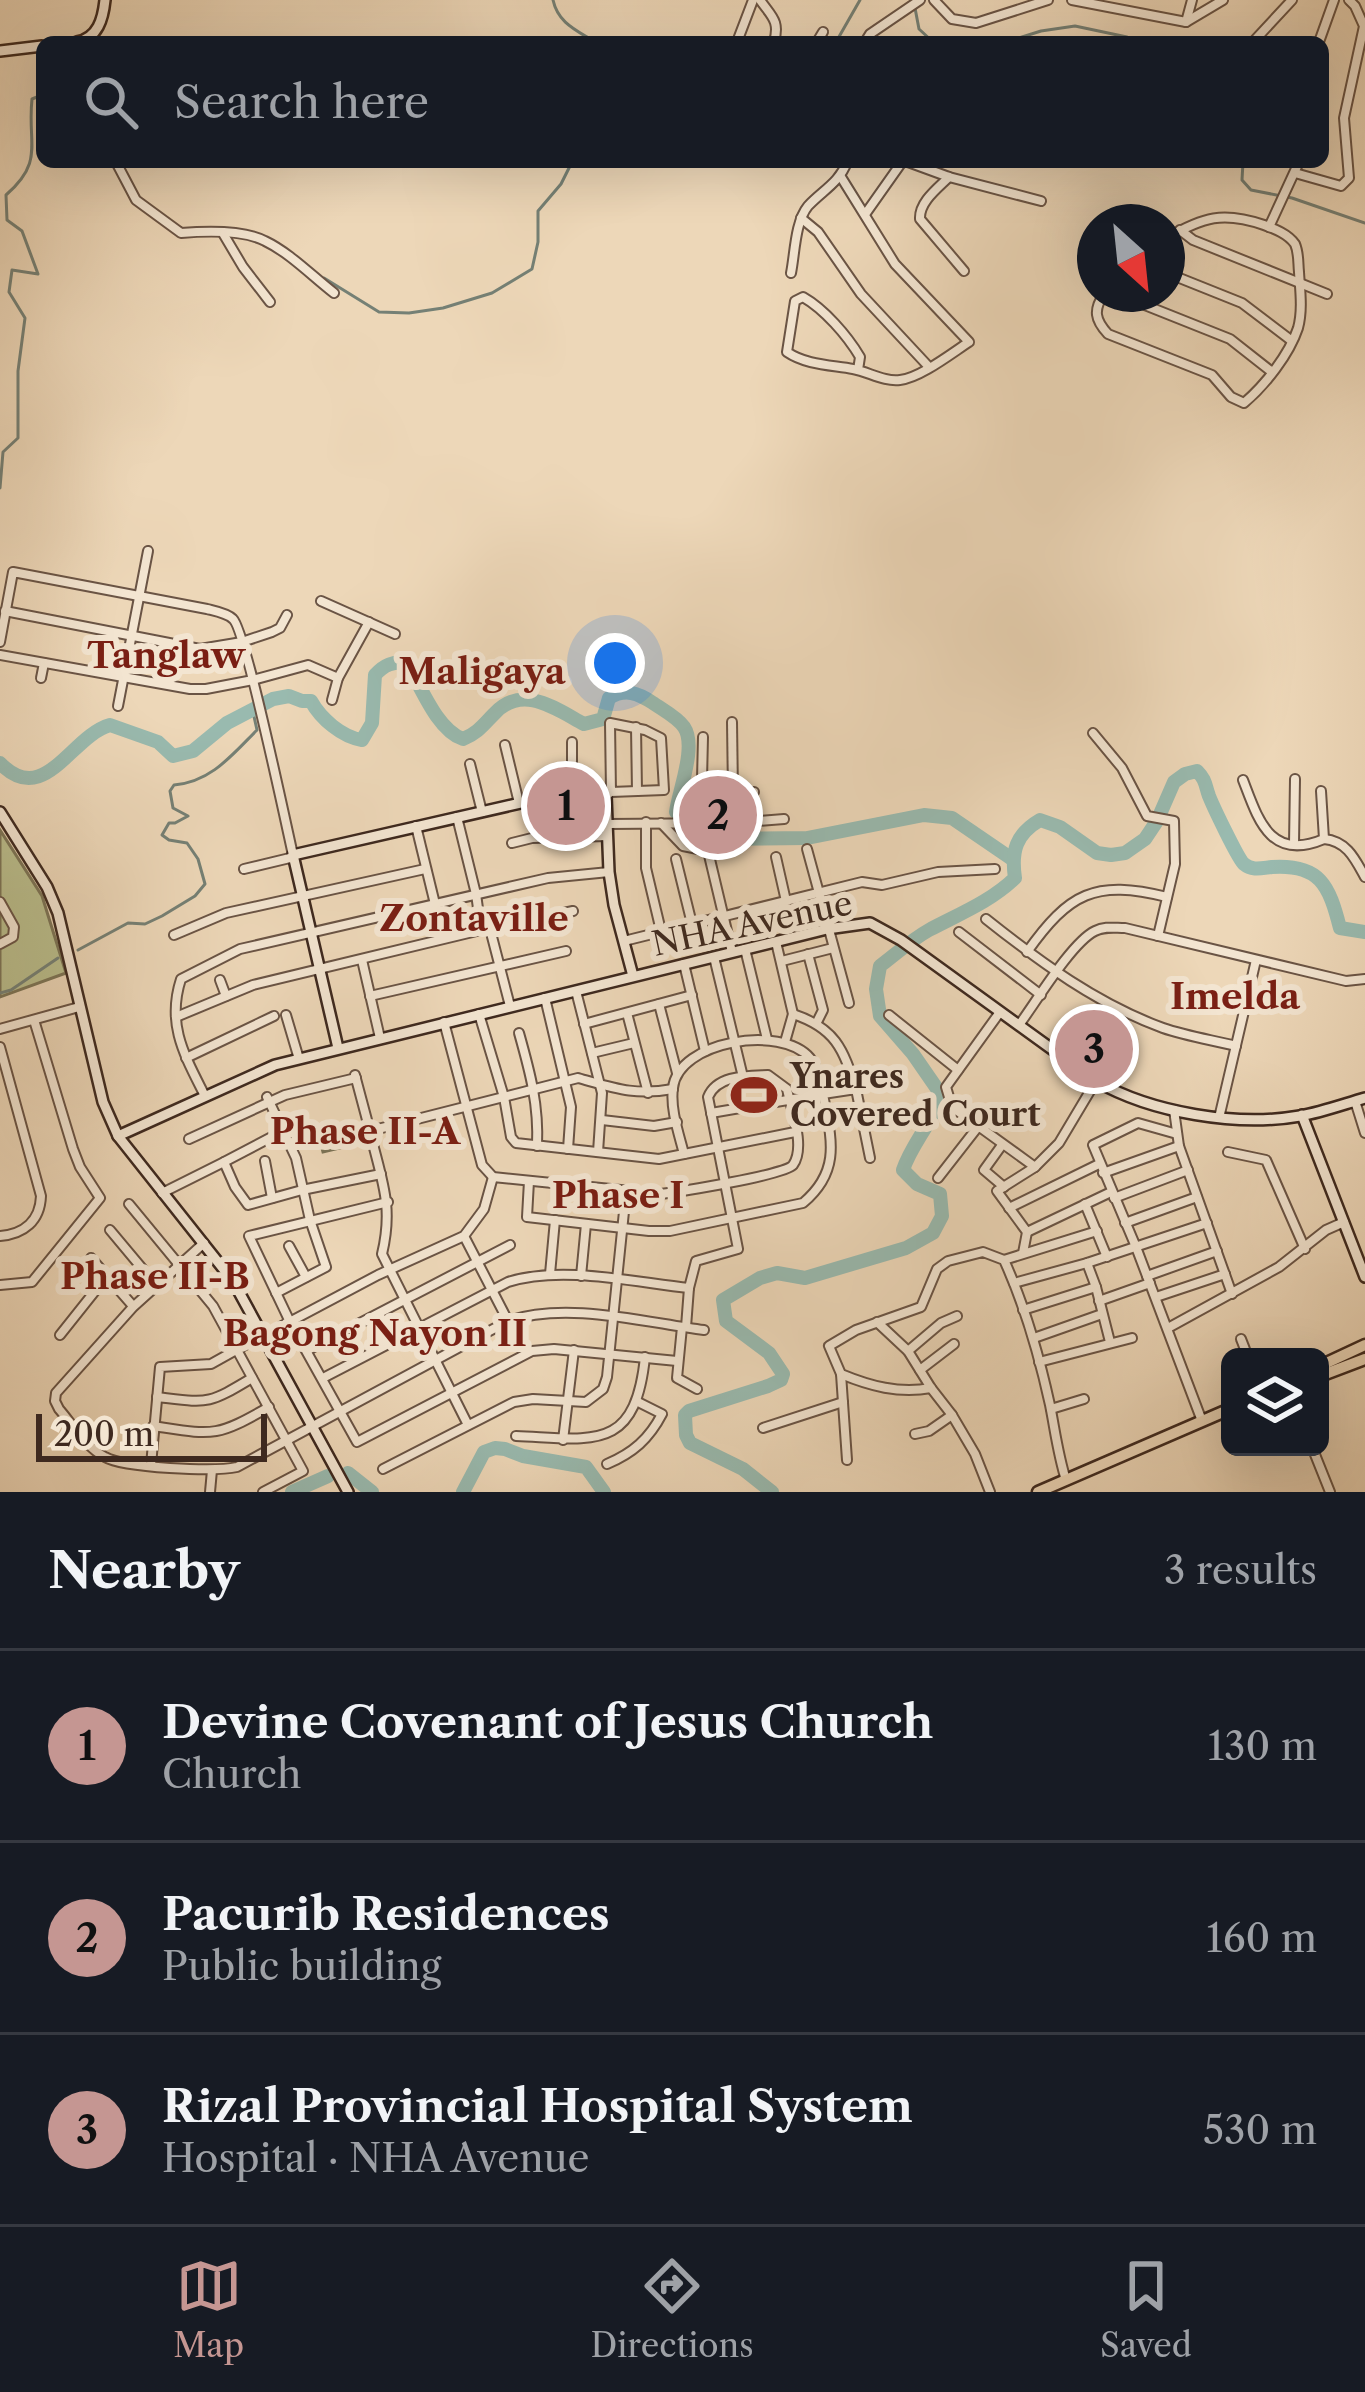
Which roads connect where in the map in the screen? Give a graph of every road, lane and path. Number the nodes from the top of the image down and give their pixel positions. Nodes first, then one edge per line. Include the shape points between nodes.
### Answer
1 (105, 0) edge
2 (757, 0) edge
3 (920, 0) edge
4 (934, 0) edge
5 (1048, 0) edge
6 (1072, 0) edge
7 (1192, 0) edge
8 (1223, 0) edge
9 (1292, 0) edge
10 (1334, 0) edge
11 (1349, 0) edge
12 (1186, 22) junction
13 (824, 32) dead end
14 (94, 36) edge
15 (740, 36) edge
16 (776, 36) edge
17 (821, 36) edge
18 (869, 36) edge
19 (1259, 36) edge
20 (1321, 36) edge
21 (36, 47) edge
22 (0, 51) edge
23 (119, 168) edge
24 (845, 168) edge
25 (900, 168) edge
26 (923, 168) edge
27 (1296, 168) edge
28 (1294, 173) junction
29 (841, 177) junction
30 (949, 177) junction
31 (1041, 201) dead end
32 (866, 213) junction
33 (801, 218) junction
34 (1269, 226) junction
35 (1185, 228) edge
36 (1185, 233) edge
37 (224, 234) junction
38 (964, 271) dead end
39 (791, 273) dead end
40 (1185, 280) edge
41 (1300, 282) junction
42 (334, 292) dead end
43 (1328, 294) dead end
44 (270, 302) dead end
45 (1096, 312) edge
46 (1162, 312) edge
47 (1292, 341) junction
48 (929, 367) junction
49 (858, 370) junction
50 (1272, 372) junction
51 (148, 551) dead end
52 (138, 596) junction
53 (321, 601) dead end
54 (4, 611) junction
55 (287, 615) dead end
56 (369, 622) junction
57 (395, 634) dead end
58 (129, 637) junction
59 (0, 642) edge
60 (242, 642) junction
61 (0, 655) edge
62 (44, 663) junction
63 (124, 675) junction
64 (41, 678) dead end
65 (338, 678) junction
66 (253, 680) junction
67 (332, 700) dead end
68 (118, 706) dead end
69 (732, 722) dead end
70 (636, 727) junction
71 (1093, 733) dead end
72 (703, 737) dead end
73 (572, 742) dead end
74 (505, 746) dead end
75 (470, 764) dead end
76 (1243, 779) dead end
77 (1295, 779) dead end
78 (1321, 790) dead end
79 (637, 791) junction
80 (754, 792) dead end
81 (703, 793) junction
82 (733, 793) junction
83 (609, 794) junction
84 (572, 797) junction
85 (519, 803) junction
86 (0, 812) edge
87 (482, 812) junction
88 (458, 817) junction
89 (784, 819) dead end
90 (660, 821) junction
91 (646, 822) junction
92 (701, 822) junction
93 (608, 824) junction
94 (416, 826) junction
95 (608, 836) junction
96 (1324, 839) junction
97 (512, 843) dead end
98 (1294, 844) junction
99 (807, 849) dead end
100 (293, 856) junction
101 (776, 857) dead end
102 (676, 859) dead end
103 (425, 868) junction
104 (994, 868) dead end
105 (244, 869) dead end
106 (609, 872) junction
107 (1365, 877) edge
108 (818, 893) junction
109 (476, 894) junction
110 (304, 896) junction
111 (1167, 897) junction
112 (786, 901) junction
113 (0, 902) edge
114 (435, 904) junction
115 (573, 911) dead end
116 (724, 916) junction
117 (986, 920) dead end
118 (692, 924) junction
119 (485, 929) junction
120 (827, 929) junction
121 (662, 932) junction
122 (959, 932) dead end
123 (312, 934) junction
124 (174, 935) dead end
125 (1158, 936) junction
126 (624, 941) junction
127 (776, 941) junction
128 (0, 944) edge
129 (833, 948) junction
130 (745, 949) junction
131 (566, 951) dead end
132 (732, 952) junction
133 (1027, 952) junction
134 (808, 955) junction
135 (714, 957) junction
136 (362, 960) junction
137 (1256, 960) junction
138 (782, 962) junction
139 (684, 964) junction
140 (500, 965) junction
141 (322, 970) junction
142 (1057, 974) junction
143 (633, 976) junction
144 (1365, 979) edge
145 (220, 980) dead end
146 (576, 991) junction
147 (692, 995) junction
148 (1042, 995) junction
149 (226, 996) junction
150 (370, 996) junction
151 (545, 998) junction
152 (849, 1003) dead end
153 (659, 1004) junction
154 (510, 1006) junction
155 (79, 1007) junction
156 (1000, 1012) junction
157 (627, 1013) junction
158 (479, 1014) junction
159 (793, 1014) junction
160 (286, 1015) dead end
161 (890, 1015) dead end
162 (274, 1016) dead end
163 (176, 1017) junction
164 (34, 1020) junction
165 (444, 1022) junction
166 (817, 1022) junction
167 (584, 1024) junction
168 (1019, 1025) junction
169 (0, 1029) edge
170 (519, 1033) dead end
171 (380, 1038) junction
172 (766, 1039) junction
173 (784, 1042) junction
174 (634, 1043) junction
175 (736, 1043) junction
176 (1236, 1046) junction
177 (0, 1047) edge
178 (338, 1048) junction
179 (705, 1051) junction
180 (592, 1053) junction
181 (186, 1058) junction
182 (299, 1058) junction
183 (958, 1070) junction
184 (677, 1074) junction
185 (743, 1077) junction
186 (1096, 1081) junction
187 (565, 1082) junction
188 (600, 1087) junction
189 (535, 1088) junction
190 (673, 1089) junction
191 (856, 1089) junction
192 (648, 1094) junction
193 (823, 1094) junction
194 (205, 1096) junction
195 (503, 1097) junction
196 (268, 1100) junction
197 (789, 1100) junction
198 (1360, 1100) edge
199 (466, 1107) junction
200 (1174, 1108) junction
201 (711, 1113) junction
202 (1302, 1115) junction
203 (1219, 1118) junction
204 (602, 1120) junction
205 (677, 1122) junction
206 (977, 1127) junction
207 (370, 1130) junction
208 (283, 1131) junction
209 (795, 1132) junction
210 (1365, 1132) edge
211 (1177, 1134) junction
212 (118, 1136) junction
213 (189, 1139) dead end
214 (1002, 1145) junction
215 (537, 1146) junction
216 (717, 1146) junction
217 (1179, 1146) junction
218 (568, 1149) junction
219 (598, 1152) junction
220 (1228, 1152) dead end
221 (684, 1154) junction
222 (870, 1158) dead end
223 (265, 1161) dead end
224 (224, 1162) junction
225 (1035, 1167) junction
226 (1101, 1168) junction
227 (1188, 1170) junction
228 (381, 1174) junction
229 (493, 1177) junction
230 (938, 1178) dead end
231 (529, 1181) junction
232 (724, 1183) junction
233 (1004, 1187) junction
234 (302, 1190) junction
235 (626, 1192) junction
236 (162, 1193) junction
237 (1113, 1195) junction
238 (1197, 1197) junction
239 (272, 1198) junction
240 (388, 1202) junction
241 (129, 1204) dead end
242 (1085, 1204) junction
243 (1009, 1208) junction
244 (732, 1219) junction
245 (310, 1220) junction
246 (555, 1220) junction
247 (1344, 1222) junction
248 (1125, 1223) junction
249 (1207, 1223) junction
250 (586, 1224) junction
251 (622, 1228) junction
252 (110, 1230) dead end
253 (1097, 1231) junction
254 (1027, 1232) junction
255 (0, 1236) edge
256 (464, 1236) junction
257 (204, 1243) junction
258 (510, 1245) dead end
259 (289, 1246) dead end
260 (1136, 1247) junction
261 (1305, 1249) junction
262 (1216, 1251) junction
263 (1023, 1253) junction
264 (1107, 1257) junction
265 (91, 1258) dead end
266 (1004, 1260) junction
267 (479, 1261) junction
268 (1087, 1263) junction
269 (181, 1264) junction
270 (389, 1272) junction
271 (550, 1274) junction
272 (1225, 1274) junction
273 (107, 1276) junction
274 (581, 1276) junction
275 (306, 1277) junction
276 (1365, 1277) edge
277 (617, 1280) junction
278 (1149, 1280) junction
279 (1014, 1282) junction
280 (0, 1285) edge
281 (156, 1285) junction
282 (1096, 1287) junction
283 (689, 1288) junction
284 (494, 1289) junction
285 (276, 1293) junction
286 (1232, 1294) junction
287 (1156, 1297) junction
288 (403, 1300) junction
289 (1099, 1301) junction
290 (134, 1306) junction
291 (1023, 1310) junction
292 (1102, 1314) junction
293 (957, 1316) dead end
294 (613, 1318) junction
295 (290, 1322) junction
296 (508, 1322) junction
297 (877, 1322) junction
298 (280, 1327) dead end
299 (684, 1327) junction
300 (1168, 1328) junction
301 (418, 1329) junction
302 (704, 1330) dead end
303 (60, 1335) dead end
304 (264, 1335) junction
305 (1034, 1338) junction
306 (1132, 1338) dead end
307 (1241, 1339) dead end
308 (1110, 1342) junction
309 (954, 1344) dead end
310 (1365, 1345) edge
311 (1244, 1348) edge
312 (237, 1349) junction
313 (308, 1350) junction
314 (574, 1350) junction
315 (908, 1351) junction
316 (610, 1354) junction
317 (645, 1358) junction
318 (1365, 1359) edge
319 (434, 1360) junction
320 (677, 1361) junction
321 (1039, 1362) junction
322 (1329, 1362) edge
323 (920, 1370) junction
324 (1329, 1373) edge
325 (841, 1374) junction
326 (252, 1378) junction
327 (323, 1378) junction
328 (931, 1388) junction
329 (697, 1389) dead end
330 (452, 1394) junction
331 (157, 1396) junction
332 (1084, 1399) dead end
333 (638, 1402) junction
334 (843, 1402) junction
335 (569, 1403) junction
336 (268, 1407) junction
337 (341, 1409) junction
338 (1051, 1409) junction
339 (1221, 1413) edge
340 (952, 1415) junction
341 (1202, 1421) junction
342 (312, 1424) junction
343 (468, 1425) junction
344 (153, 1426) junction
345 (764, 1427) dead end
346 (915, 1434) dead end
347 (516, 1436) dead end
348 (286, 1439) junction
349 (563, 1440) junction
350 (1316, 1456) edge
351 (847, 1460) dead end
352 (607, 1464) dead end
353 (151, 1465) junction
354 (383, 1469) dead end
355 (212, 1470) junction
356 (1066, 1480) junction
357 (210, 1492) edge
358 (263, 1492) edge
359 (348, 1492) edge
360 (990, 1492) edge
361 (1038, 1492) edge
362 (1330, 1492) edge

1 - 14 street
2 - 15 street
2 - 16 street via 776,23
3 - 18 street
4 - 5 street via 952,19 976,23
6 - 12 street
7 - 12 street
8 - 12 street
9 - 19 street
10 - 20 street
11 - 28 street via 1364,26 1344,118 1349,178 1341,186
13 - 17 street
21 - 22 street
23 - 37 street via 136,200 181,233
24 - 29 street
25 - 32 street
26 - 30 street
27 - 28 street
28 - 34 street
29 - 32 street
29 - 33 street
30 - 31 street
30 - 38 street via 920,218
32 - 48 street via 895,264 969,342
33 - 39 street
33 - 48 street
34 - 35 street via 1226,215
34 - 41 street via 1298,251
36 - 41 street
37 - 42 street via 270,243
37 - 44 street
40 - 47 street via 1242,303
41 - 43 street
41 - 47 street
45 - 50 street via 1108,334 1212,375 1244,403
46 - 50 street via 1230,339
47 - 50 street
48 - 49 street via 904,380
49 - 49 street via 787,352 795,301 814,303 860,357
51 - 52 street
52 - 54 street via 14,572
52 - 58 street
52 - 60 street via 231,617
53 - 56 street
54 - 58 street
54 - 59 street
55 - 60 street via 280,628
56 - 57 street
56 - 65 street
58 - 60 street via 200,649
58 - 63 street
60 - 66 street
61 - 62 street
62 - 63 street
62 - 64 street
63 - 66 street via 206,689
63 - 68 street
65 - 66 street via 308,664
65 - 67 street
66 - 100 street
69 - 82 street
70 - 79 street
70 - 79 street via 662,739 664,788
70 - 83 street via 610,723
71 - 111 street via 1148,815 1174,821
72 - 81 street
73 - 84 street
74 - 85 street
75 - 87 street
76 - 98 street via 1267,834
77 - 98 street
78 - 96 street
79 - 83 street
80 - 82 street
81 - 82 street
81 - 92 street
83 - 84 street
83 - 93 street
84 - 85 street
85 - 87 street
86 - 155 street via 47,886
87 - 88 street
88 - 94 street
88 - 109 street
89 - 92 street
90 - 91 street
90 - 92 street
90 - 116 street via 683,846 708,851
91 - 93 street
91 - 121 street via 646,868
93 - 95 street
94 - 100 street
94 - 103 street
95 - 97 street
95 - 106 street
96 - 98 street
96 - 107 street via 1346,847
99 - 108 street
100 - 105 street
100 - 110 street
101 - 112 street
102 - 118 street
103 - 110 street
103 - 114 street
104 - 108 street
106 - 109 street
106 - 126 street
108 - 112 street
108 - 120 street
109 - 114 street
109 - 119 street
110 - 123 street
110 - 124 street via 226,913
111 - 125 street
111 - 133 street via 1093,892 1050,920
112 - 116 street
113 - 128 street via 14,927 14,938
114 - 123 street
115 - 119 street
116 - 118 street
116 - 132 street
117 - 133 street
118 - 121 street
119 - 136 street
119 - 140 street
120 - 127 street, NHA Avenue
120 - 129 street
120 - 156 street, NHA Avenue via 870,923
121 - 126 street
122 - 148 street
123 - 141 street
123 - 163 street via 240,949 181,979
125 - 137 street
125 - 142 street via 1104,927
126 - 143 street
127 - 130 street, NHA Avenue
127 - 138 street
129 - 134 street
129 - 152 street
130 - 132 street, NHA Avenue
130 - 172 street
131 - 140 street
132 - 135 street, NHA Avenue
133 - 142 street
134 - 138 street
134 - 166 street via 823,1010
135 - 139 street, NHA Avenue
135 - 175 street
136 - 141 street
136 - 150 street
137 - 144 street
137 - 176 street
138 - 159 street
139 - 143 street, NHA Avenue
139 - 147 street
140 - 150 street
140 - 154 street
141 - 149 street
141 - 178 street
142 - 148 street
142 - 176 street via 1138,1018
143 - 146 street, NHA Avenue
145 - 149 street
146 - 151 street, NHA Avenue
146 - 167 street
147 - 153 street
147 - 179 street
148 - 168 street
149 - 163 street
150 - 171 street
151 - 154 street, NHA Avenue
151 - 187 street
153 - 157 street
153 - 184 street
154 - 158 street, NHA Avenue
155 - 164 street
155 - 212 street
156 - 168 street, NHA Avenue
156 - 183 street
157 - 167 street
157 - 174 street
158 - 165 street, NHA Avenue
158 - 195 street
159 - 166 street
159 - 173 street
160 - 182 street
161 - 183 street
162 - 181 street
163 - 181 street
164 - 169 street
164 - 280 street via 73,1149 100,1198 32,1282
165 - 171 street, NHA Avenue
165 - 199 street
166 - 191 street via 846,1058
167 - 180 street
168 - 186 street, NHA Avenue
170 - 189 street
171 - 178 street, NHA Avenue
172 - 173 street
172 - 175 street
173 - 193 street via 810,1059
174 - 180 street
174 - 192 street
175 - 179 street
175 - 185 street
176 - 203 street
177 - 255 street via 40,1212 18,1234
178 - 182 street, NHA Avenue
179 - 184 street
180 - 188 street
181 - 194 street
182 - 194 street, NHA Avenue
183 - 206 street via 946,1087 952,1107
184 - 190 street
185 - 197 street via 780,1081
185 - 201 street via 711,1089
186 - 200 street, NHA Avenue
186 - 225 street
187 - 188 street via 583,1078
187 - 189 street
187 - 218 street
188 - 192 street
188 - 204 street
189 - 195 street
189 - 215 street
190 - 192 street
190 - 205 street
191 - 193 street
191 - 222 street
193 - 197 street
193 - 244 street via 833,1146 818,1187 803,1203
194 - 212 street, NHA Avenue
195 - 199 street
195 - 215 street via 512,1139
196 - 207 street via 355,1076
196 - 208 street
196 - 213 street
197 - 201 street
197 - 209 street
198 - 202 street, NHA Avenue
198 - 210 street
199 - 207 street
199 - 229 street via 482,1166
200 - 203 street, NHA Avenue
200 - 211 street
201 - 216 street
202 - 203 street, NHA Avenue
202 - 247 street
204 - 205 street
204 - 219 street
205 - 221 street
206 - 214 street
206 - 230 street
207 - 228 street
208 - 224 street
208 - 234 street
209 - 216 street
209 - 232 street via 798,1148 785,1172
211 - 217 street
211 - 226 street via 1138,1123 1093,1145
212 - 236 street
214 - 225 street
214 - 233 street via 984,1170
215 - 218 street
216 - 221 street
216 - 232 street
217 - 226 street
217 - 227 street
218 - 219 street
219 - 221 street
220 - 261 street via 1266,1160
223 - 239 street
224 - 236 street
224 - 239 street via 248,1205
225 - 233 street
226 - 237 street
226 - 243 street
227 - 237 street
227 - 238 street
228 - 234 street
228 - 240 street
229 - 231 street
229 - 256 street via 484,1209
231 - 235 street
231 - 246 street via 527,1217
232 - 235 street
232 - 244 street
233 - 243 street via 997,1190
234 - 239 street
234 - 245 street
235 - 251 street
236 - 257 street
237 - 242 street
237 - 248 street
238 - 248 street
238 - 249 street
240 - 245 street
240 - 270 street via 382,1254
241 - 269 street
242 - 253 street
242 - 254 street
243 - 254 street
244 - 251 street via 670,1231
244 - 283 street via 738,1249 698,1259
245 - 275 street via 326,1267
245 - 285 street via 249,1236
246 - 250 street
246 - 271 street
247 - 261 street
247 - 276 street
248 - 260 street
249 - 260 street
249 - 262 street
250 - 251 street
250 - 274 street
251 - 277 street
252 - 281 street
253 - 263 street
253 - 264 street
254 - 263 street
256 - 267 street
256 - 270 street
257 - 269 street
257 - 304 street
258 - 267 street
259 - 275 street
260 - 264 street
260 - 278 street
261 - 286 street
262 - 272 street
262 - 278 street
263 - 266 street
264 - 268 street
265 - 273 street
266 - 279 street
266 - 297 street via 983,1252 948,1261 921,1307
267 - 284 street
267 - 288 street
268 - 279 street
268 - 282 street
269 - 281 street
269 - 312 street
270 - 288 street
270 - 295 street
271 - 274 street
271 - 284 street
272 - 286 street
272 - 287 street
273 - 290 street
273 - 303 street
274 - 277 street
275 - 285 street
277 - 283 street
277 - 294 street
278 - 287 street
278 - 289 street
279 - 291 street
281 - 290 street
282 - 289 street
282 - 291 street
283 - 299 street
284 - 296 street
284 - 301 street
285 - 295 street
286 - 300 street
287 - 300 street
288 - 301 street
288 - 313 street
289 - 292 street
290 - 353 street via 55,1401 104,1457
291 - 305 street
292 - 305 street
292 - 308 street
293 - 315 street
294 - 296 street via 551,1311
294 - 299 street
294 - 316 street
295 - 298 street
295 - 313 street
296 - 319 street
297 - 315 street
297 - 325 street via 829,1346
299 - 302 street
299 - 320 street
300 - 341 street
301 - 319 street
301 - 327 street
304 - 312 street
304 - 342 street
305 - 321 street
306 - 308 street
307 - 311 street
308 - 321 street
309 - 323 street
310 - 322 main road
312 - 326 street
312 - 331 street via 211,1364 160,1367
313 - 327 street
314 - 316 street
314 - 330 street via 532,1351
314 - 335 street
315 - 323 street
316 - 317 street
316 - 335 street via 602,1389
317 - 320 street
317 - 333 street
318 - 324 main road
319 - 330 street
319 - 337 street
320 - 329 street via 677,1378
321 - 338 street
323 - 328 street
325 - 328 street via 871,1386
325 - 334 street
326 - 331 street via 215,1400
326 - 336 street
327 - 337 street
328 - 340 street
330 - 337 street via 357,1442
330 - 343 street
331 - 344 street
332 - 338 street
333 - 349 street via 614,1430
333 - 352 street via 662,1414 640,1446
334 - 345 street
334 - 351 street
335 - 343 street via 514,1402
335 - 349 street
336 - 344 street via 207,1434
336 - 348 street
337 - 342 street
338 - 356 street
339 - 341 main road
340 - 346 street
340 - 360 street
341 - 356 main road
342 - 348 street
342 - 359 street
343 - 354 street
344 - 353 street
347 - 349 street
348 - 355 street via 237,1467
348 - 358 street via 303,1471
350 - 362 street
353 - 355 street
355 - 357 street
356 - 361 main road

